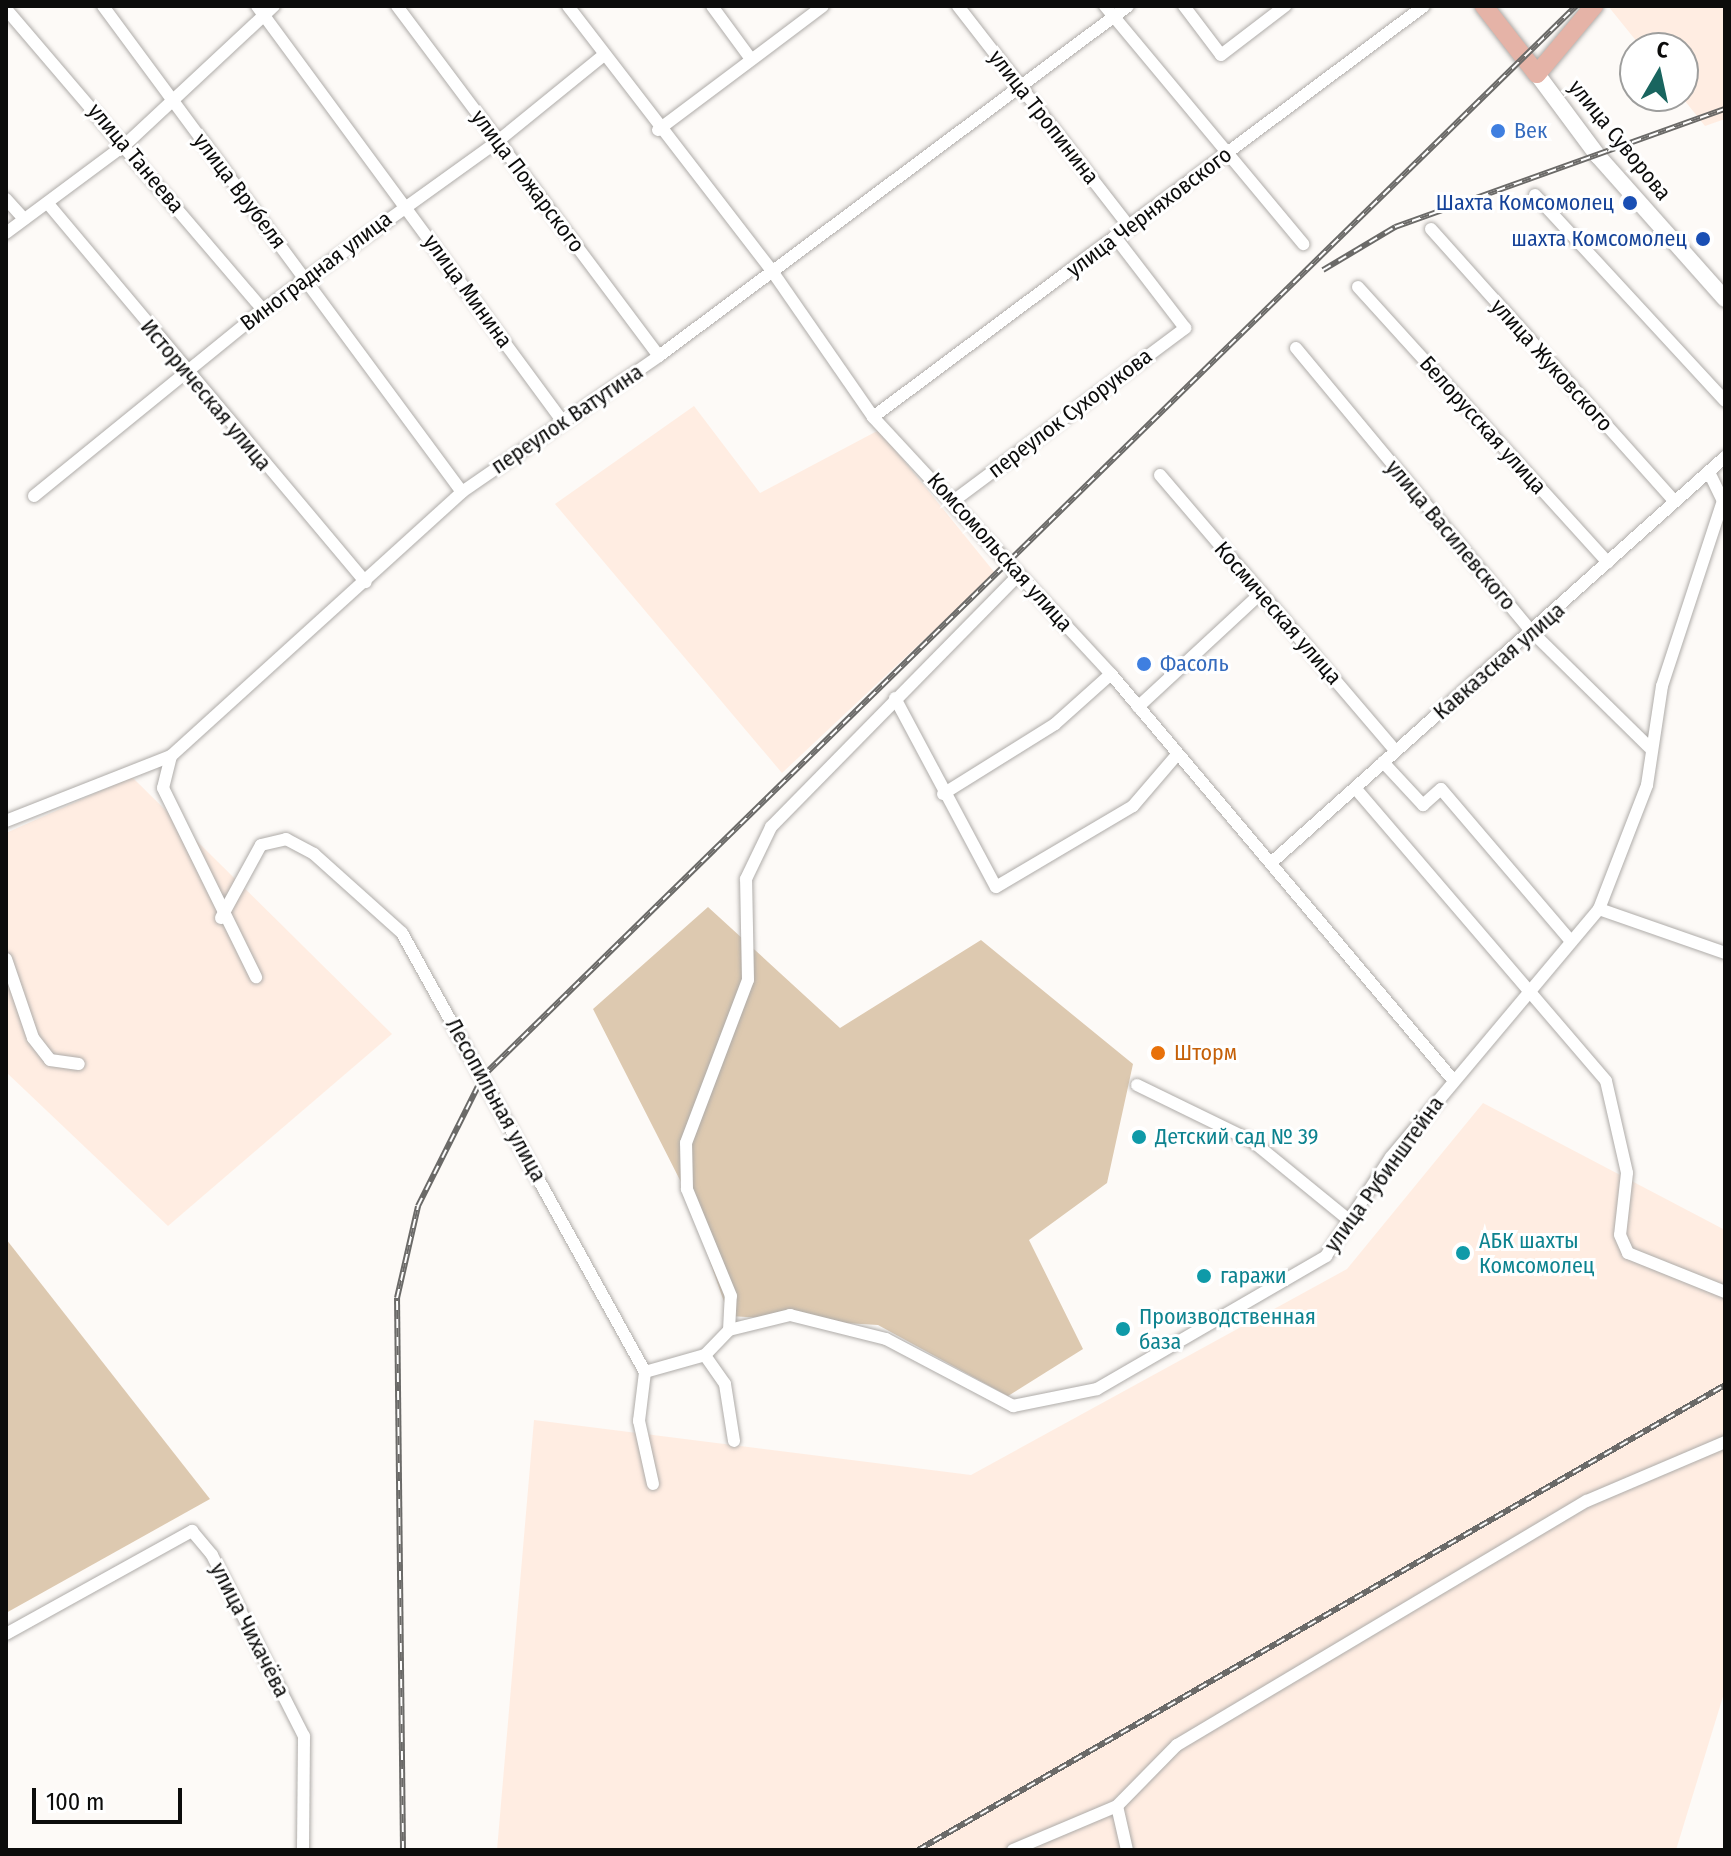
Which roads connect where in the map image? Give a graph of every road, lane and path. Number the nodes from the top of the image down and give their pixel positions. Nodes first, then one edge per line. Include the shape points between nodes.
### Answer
1 (103, 6) edge
2 (397, 6) edge
3 (568, 6) edge
4 (712, 6) edge
5 (823, 6) edge
6 (958, 6) edge
7 (1128, 6) edge
8 (1184, 6) edge
9 (1285, 6) edge
10 (1424, 6) edge
11 (1484, 6) edge
12 (1594, 6) edge
13 (6, 9) edge
14 (265, 9) edge
15 (1109, 11) edge
16 (604, 55) junction
17 (751, 59) junction
18 (1537, 74) junction
19 (1018, 83) junction
20 (174, 102) junction
21 (658, 130) junction
22 (498, 141) junction
23 (126, 144) junction
24 (1224, 156) junction
25 (1535, 195) dead end
26 (6, 199) edge
27 (405, 205) junction
28 (50, 206) junction
29 (24, 219) junction
30 (1130, 228) junction
31 (1431, 229) dead end
32 (6, 233) edge
33 (1116, 238) junction
34 (1303, 244) dead end
35 (770, 268) junction
36 (306, 280) junction
37 (1358, 287) dead end
38 (1725, 299) edge
39 (263, 310) junction
40 (1296, 348) dead end
41 (659, 356) junction
42 (184, 372) junction
43 (1725, 401) edge
44 (873, 417) junction
45 (563, 422) junction
46 (1725, 457) edge
47 (1709, 472) junction
48 (1160, 475) dead end
49 (462, 492) junction
50 (34, 496) dead end
51 (956, 499) junction
52 (1674, 501) junction
53 (1608, 563) junction
54 (1018, 576) junction
55 (365, 582) junction
56 (1261, 593) junction
57 (1533, 633) junction
58 (1111, 674) junction
59 (895, 698) junction
60 (1138, 707) junction
61 (1649, 747) junction
62 (1396, 751) junction
63 (171, 756) junction
64 (1175, 757) junction
65 (1383, 762) junction
66 (1356, 789) junction
67 (943, 794) junction
68 (6, 821) edge
69 (1272, 862) junction
70 (1599, 909) junction
71 (221, 918) junction
72 (1571, 941) junction
73 (1725, 953) edge
74 (6, 959) edge
75 (256, 977) dead end
76 (1528, 989) junction
77 (79, 1064) dead end
78 (1454, 1081) junction
79 (1137, 1085) dead end
80 (1349, 1220) junction
81 (1725, 1292) edge
82 (729, 1330) junction
83 (705, 1355) junction
84 (645, 1372) junction
85 (734, 1441) dead end
86 (1725, 1442) edge
87 (653, 1484) dead end
88 (6, 1634) edge
89 (1117, 1806) junction
90 (303, 1850) edge
91 (1013, 1850) edge
92 (1127, 1850) edge

1 - 20 street, улица Врубеля
2 - 22 street, улица Пожарского
3 - 16 street, Комсомольская улица
4 - 17 street
5 - 17 street
6 - 19 street, улица Тропинина
7 - 15 street, переулок Ватутина
8 - 9 street via 1221,55
10 - 24 street, улица Черняховского
11 - 18 main road, улица Суворова
12 - 18 main road
13 - 23 street, улица Танеева
14 - 20 street
14 - 27 street, улица Минина
15 - 19 street, переулок Ватутина
15 - 24 street
16 - 21 street, Комсомольская улица
16 - 22 street, Виноградная улица
17 - 21 street
18 - 38 street, улица Суворова via 1598,156
19 - 30 street, улица Тропинина
19 - 35 street, переулок Ватутина
20 - 23 street
20 - 36 street, улица Врубеля
21 - 35 street, Комсомольская улица
22 - 27 street, Виноградная улица
22 - 41 street, улица Пожарского
23 - 28 street
23 - 39 street, улица Танеева
24 - 30 street, улица Черняховского
24 - 34 street
25 - 43 street
26 - 29 street
27 - 36 street, Виноградная улица
27 - 45 street, улица Минина
28 - 29 street
28 - 42 street, Историческая улица
29 - 32 street
30 - 33 street, улица Черняховского
31 - 52 street, улица Жуковского
33 - 44 street, улица Черняховского
33 - 51 street, переулок Сухорукова via 1185,328
35 - 41 street, переулок Ватутина
35 - 44 street, Комсомольская улица
36 - 39 street, Виноградная улица
36 - 49 street, улица Врубеля
37 - 53 street, Белорусская улица
39 - 42 street, Виноградная улица
40 - 57 street, улица Василевского
41 - 45 street, переулок Ватутина
42 - 50 street, Виноградная улица
42 - 55 street, Историческая улица
44 - 51 street, Комсомольская улица
45 - 49 street, переулок Ватутина
46 - 47 street, Кавказская улица
47 - 52 street, Кавказская улица
47 - 61 street, улица Рубинштейна via 1723,501
48 - 56 street, Космическая улица
49 - 55 street, переулок Ватутина
51 - 54 street, Комсомольская улица
52 - 53 street, Кавказская улица
53 - 57 street, Кавказская улица
54 - 58 street, Комсомольская улица
54 - 59 street
55 - 63 street, переулок Ватутина
56 - 60 street
56 - 62 street, Космическая улица
57 - 61 street, улица Василевского
57 - 62 street, Кавказская улица
58 - 60 street, Комсомольская улица
58 - 67 street via 1055,724
59 - 67 street
59 - 82 street via 771,827 746,879 748,980 686,1143 687,1189 731,1296
60 - 64 street, Комсомольская улица
61 - 70 street, улица Рубинштейна via 1647,785
62 - 65 street, Кавказская улица
63 - 68 street, переулок Ватутина
63 - 71 street via 163,788
64 - 67 street via 1133,806 996,887
64 - 69 street, Комсомольская улица
65 - 66 street, Кавказская улица
65 - 72 street via 1423,805 1441,789
66 - 69 street, Кавказская улица
66 - 76 street
69 - 78 street, Комсомольская улица
70 - 72 street, улица Рубинштейна
70 - 73 street
71 - 75 street
71 - 84 street, Лесопильная улица via 261,845 286,839 314,854 402,933
72 - 76 street, улица Рубинштейна
74 - 77 street via 33,1038 50,1060
76 - 78 street, улица Рубинштейна
76 - 81 street via 1606,1081 1618,1107 1627,1173 1620,1235 1628,1253
78 - 80 street, улица Рубинштейна
79 - 80 street via 1252,1141
80 - 82 street, улица Рубинштейна via 1326,1256 1097,1389 1013,1406 886,1339 790,1315
82 - 83 street
83 - 84 street
83 - 85 street via 725,1384
84 - 87 street via 639,1421
86 - 89 street via 1587,1501 1177,1745
88 - 90 street, улица Чихачёва via 192,1531 212,1555 304,1736
89 - 91 street
89 - 92 street

